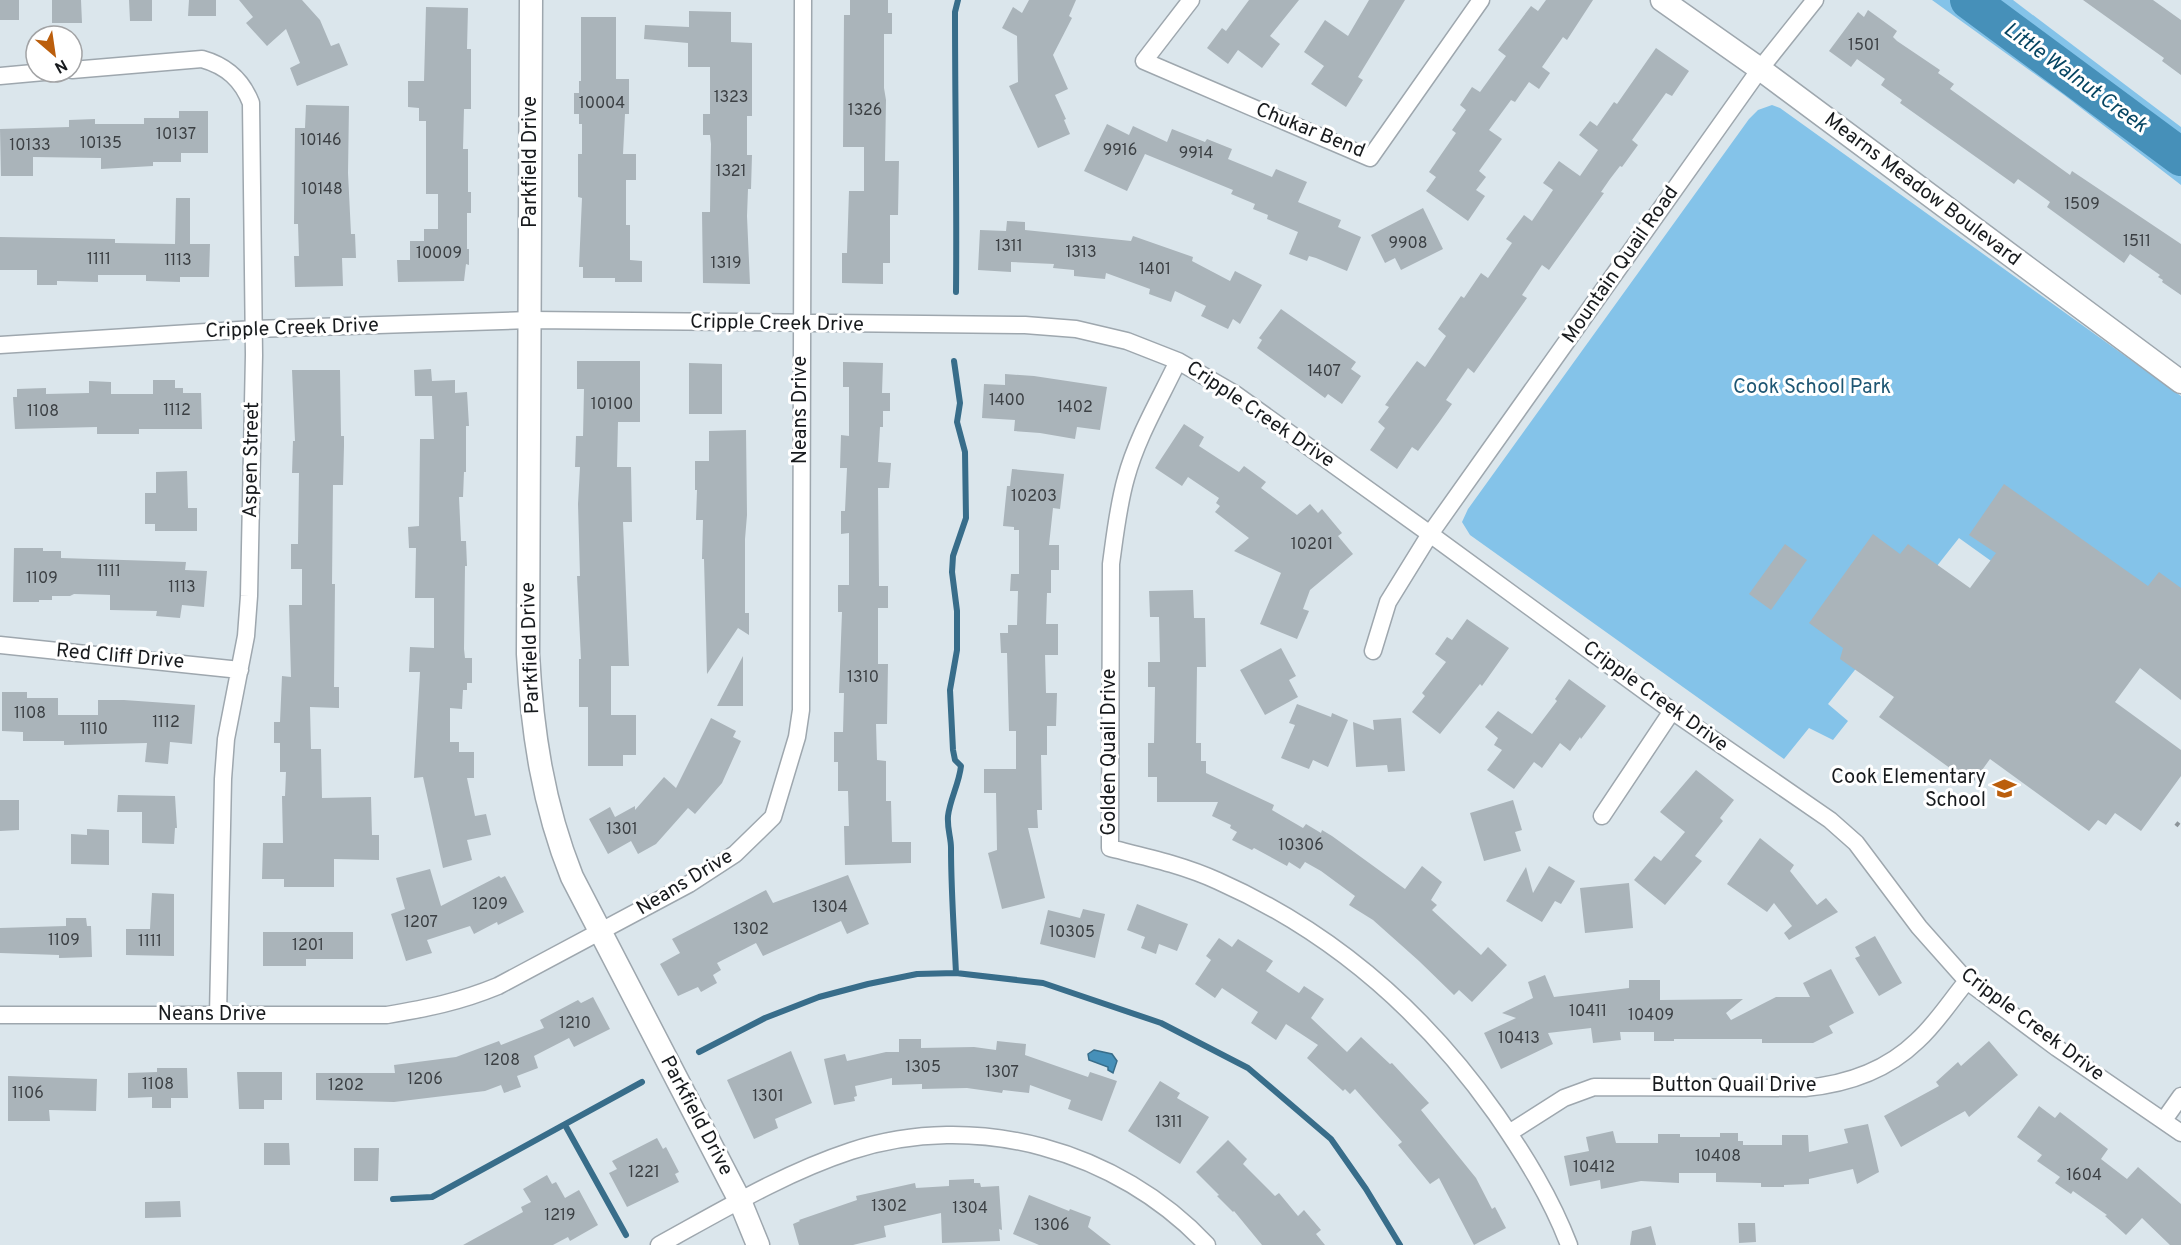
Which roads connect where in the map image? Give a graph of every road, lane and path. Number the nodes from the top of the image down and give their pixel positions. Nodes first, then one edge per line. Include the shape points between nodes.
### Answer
1 (531, 0) edge
2 (803, 0) edge
3 (1191, 0) edge
4 (1481, 0) edge
5 (1662, 0) edge
6 (1815, 0) edge
7 (84, 69) edge
8 (1760, 69) junction
9 (24, 74) edge
10 (0, 76) edge
11 (530, 320) junction
12 (801, 324) junction
13 (254, 329) junction
14 (0, 345) edge
15 (1178, 361) junction
16 (2181, 382) edge
17 (1430, 534) junction
18 (0, 645) edge
19 (1373, 651) dead end
20 (240, 670) junction
21 (1672, 711) junction
22 (1602, 816) dead end
23 (2181, 820) edge
24 (2176, 826) dead end
25 (600, 932) junction
26 (1967, 981) junction
27 (0, 1014) edge
28 (218, 1015) junction
29 (2181, 1096) edge
30 (2164, 1120) junction
31 (1509, 1133) junction
32 (2181, 1133) edge
33 (740, 1201) junction
34 (659, 1245) edge
35 (758, 1245) edge
36 (1207, 1245) edge
37 (1569, 1245) edge

1 - 11 street, Parkfield Drive
2 - 12 street, Neans Drive
3 - 4 street, Chukar Bend via 1144,61 1370,158
5 - 8 street, Mearns Meadow Boulevard
6 - 8 street, Mountain Quail Road
7 - 13 street, Aspen Street via 202,59 223,67 241,82 252,103
8 - 16 street, Mearns Meadow Boulevard
8 - 17 street, Mountain Quail Road
9 - 10 street
11 - 12 street, Cripple Creek Drive
11 - 13 street, Cripple Creek Drive
11 - 25 street, Parkfield Drive via 528,654 534,735 558,843
12 - 15 street, Cripple Creek Drive via 1025,325 1076,329 1127,341
12 - 25 street, Neans Drive via 801,710 773,817 735,854 699,878
13 - 14 street, Cripple Creek Drive
13 - 20 street, Aspen Street via 249,596
15 - 17 street, Cripple Creek Drive via 1235,394
15 - 31 street, Golden Quail Drive via 1130,467 1117,518 1111,564 1110,848 1216,880 1316,934 1352,960 1424,1024 1456,1059
17 - 19 street, Mountain Quail Road via 1388,602
17 - 21 street, Cripple Creek Drive
18 - 20 street, Red Cliff Drive
20 - 28 street, Aspen Street via 226,739 223,779
21 - 22 street
21 - 26 street, Cripple Creek Drive via 1830,820 1856,843 1919,927
23 - 24 path
25 - 28 street, Neans Drive via 498,986 433,1008 387,1015
25 - 33 street, Parkfield Drive
26 - 30 street, Cripple Creek Drive
26 - 31 street, Button Quail Drive via 1911,1047 1885,1065 1849,1081 1805,1088 1594,1088 1563,1098
27 - 28 street, Neans Drive
29 - 30 street
30 - 32 street, Cripple Creek Drive
31 - 37 street, Golden Quail Drive via 1555,1210
33 - 34 street
33 - 35 street, Parkfield Drive
33 - 36 street via 824,1161 881,1143 919,1136 977,1136 1036,1145 1095,1164 1172,1212

